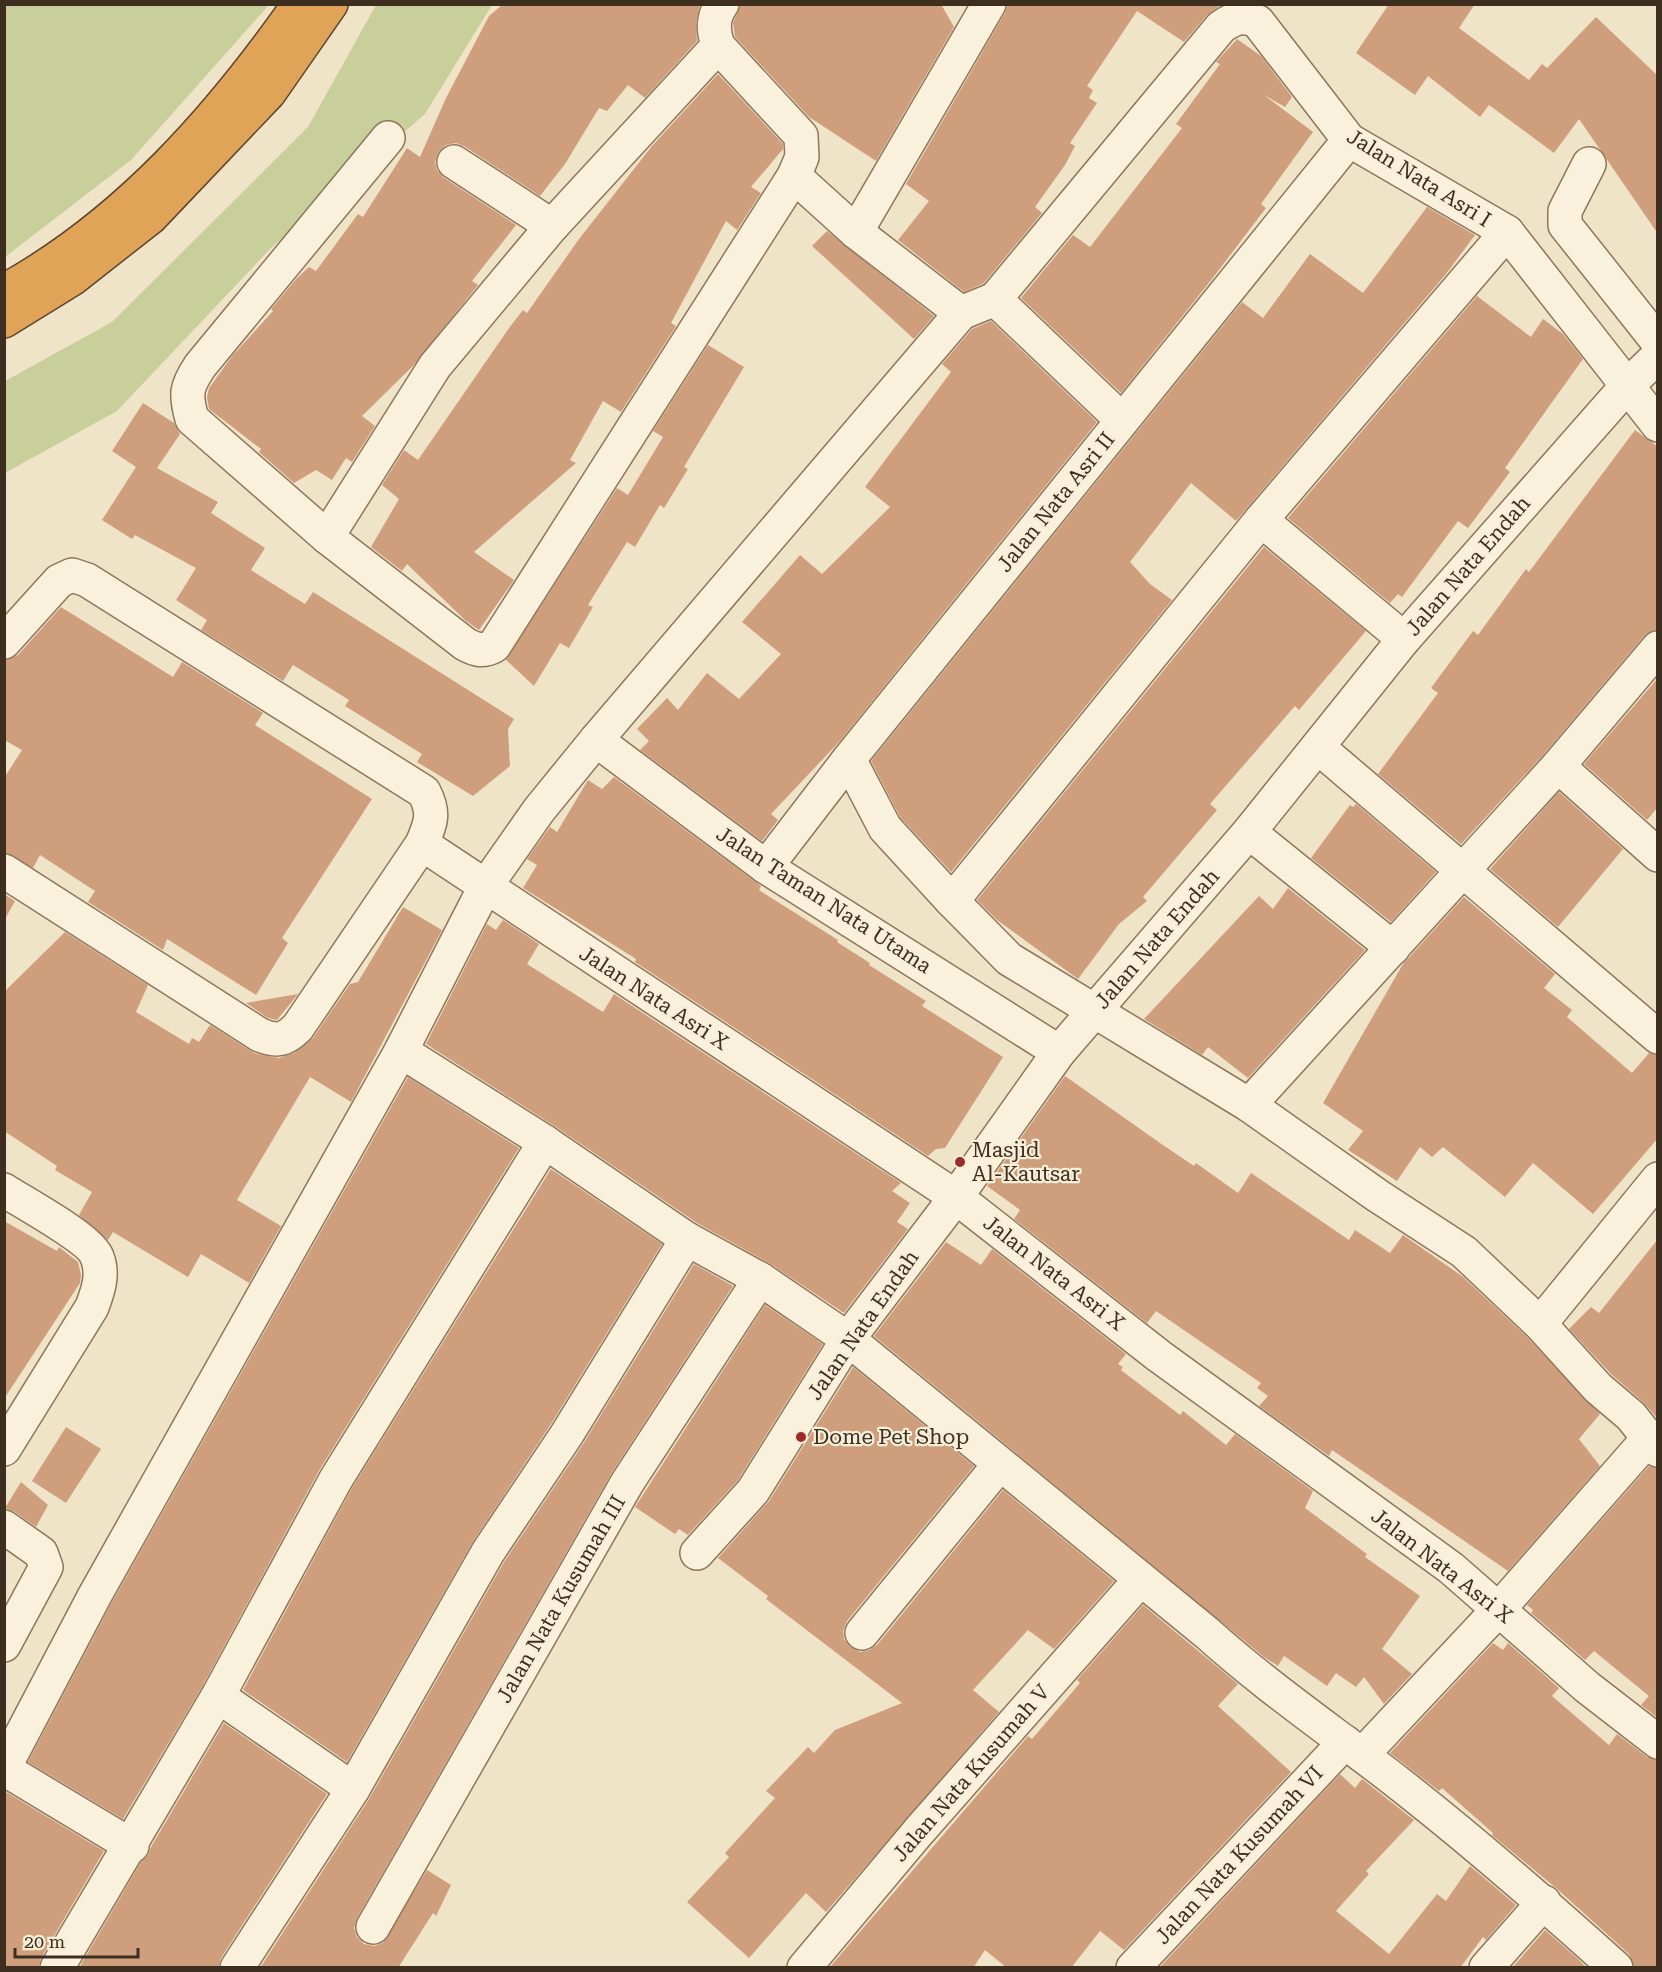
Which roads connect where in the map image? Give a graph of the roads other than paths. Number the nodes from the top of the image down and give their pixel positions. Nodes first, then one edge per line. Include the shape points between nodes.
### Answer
1 (299, 4) edge
2 (331, 4) edge
3 (722, 4) edge
4 (989, 4) edge
5 (718, 46) junction
6 (388, 138) dead end
7 (1349, 140) junction
8 (454, 162) dead end
9 (1589, 164) dead end
10 (794, 176) junction
11 (552, 226) junction
12 (856, 232) junction
13 (1506, 232) junction
14 (4, 291) edge
15 (995, 299) junction
16 (961, 313) junction
17 (4, 321) edge
18 (1645, 365) edge
19 (1122, 420) junction
20 (1658, 425) edge
21 (1261, 520) junction
22 (327, 537) junction
23 (1404, 639) junction
24 (4, 642) edge
25 (1658, 648) edge
26 (596, 740) junction
27 (1319, 748) junction
28 (849, 759) junction
29 (1558, 766) junction
30 (1249, 832) junction
31 (423, 844) junction
32 (1658, 855) edge
33 (766, 867) junction
34 (4, 871) edge
35 (1463, 872) junction
36 (485, 887) junction
37 (952, 901) junction
38 (1393, 948) junction
39 (1094, 1012) junction
40 (1658, 1037) edge
41 (401, 1051) junction
42 (1059, 1052) junction
43 (1249, 1105) junction
44 (545, 1142) junction
45 (1658, 1179) edge
46 (4, 1190) edge
47 (956, 1197) junction
48 (687, 1239) junction
49 (760, 1279) junction
50 (1540, 1324) junction
51 (848, 1339) junction
52 (1653, 1444) edge
53 (4, 1449) edge
54 (999, 1466) junction
55 (4, 1527) edge
56 (697, 1553) dead end
57 (1140, 1581) junction
58 (1500, 1610) junction
59 (862, 1633) dead end
60 (4, 1645) edge
61 (218, 1696) junction
62 (1658, 1742) edge
63 (1353, 1748) junction
64 (4, 1769) edge
65 (353, 1789) junction
66 (132, 1846) junction
67 (1544, 1902) junction
68 (373, 1927) dead end
69 (57, 1968) edge
70 (237, 1968) edge
71 (804, 1968) edge
72 (1133, 1968) edge
73 (1486, 1968) edge
74 (1616, 1968) edge

1 - 14 highway via 256,65 162,171 86,237
2 - 17 highway via 269,93 151,217 72,279
3 - 5 street via 713,30
4 - 12 street
5 - 10 street via 801,136 802,157
5 - 11 street
6 - 22 street via 200,366 186,397 192,419
7 - 13 street, Jalan Nata Asri I
7 - 15 street, Jalan Nata Asri I via 1258,22 1247,16 1234,18 1221,27
7 - 19 street, Jalan Nata Asri II
8 - 11 street
9 - 18 street via 1565,211 1565,225
10 - 12 street
10 - 22 street via 495,646 481,650 465,644
11 - 22 street via 435,366
12 - 16 street
13 - 18 street, Jalan Nata Asri I
13 - 21 street
15 - 16 street
15 - 19 street
16 - 26 street
18 - 20 street
18 - 23 street, Jalan Nata Endah
19 - 28 street, Jalan Nata Asri II
21 - 23 street
21 - 37 street
23 - 27 street, Jalan Nata Endah
24 - 31 street via 59,581 72,575 87,580 424,792 431,806
25 - 29 street
26 - 33 street, Jalan Taman Nata Utama
26 - 36 street via 539,810
27 - 30 street, Jalan Nata Endah
27 - 35 street
28 - 33 street, Jalan Nata Asri II
28 - 37 street via 885,828
29 - 32 street
29 - 35 street
30 - 38 street
30 - 39 street, Jalan Nata Endah
31 - 34 street via 298,1027 286,1038 274,1040 260,1035
31 - 36 street, Jalan Nata Asri X
33 - 42 street, Jalan Taman Nata Utama
35 - 38 street
35 - 40 street
36 - 41 street
36 - 47 street, Jalan Nata Asri X
37 - 39 street via 1009,958
38 - 43 street
39 - 42 street, Jalan Nata Endah
39 - 43 street
41 - 44 street
41 - 64 street via 95,1595
42 - 47 street, Jalan Nata Endah
43 - 50 street via 1464,1252
44 - 48 street
44 - 61 street via 336,1479
45 - 50 street
46 - 53 street via 85,1242 97,1255 100,1269 92,1307
47 - 51 street, Jalan Nata Endah
47 - 58 street, Jalan Nata Asri X via 1159,1356 1451,1568
48 - 49 street
48 - 65 street via 567,1434 488,1552
49 - 51 street
49 - 68 street, Jalan Nata Kusumah III via 627,1483
50 - 52 street via 1598,1388 1631,1416
51 - 54 street
51 - 56 street, Jalan Nata Endah via 753,1491
52 - 58 street, Jalan Nata Kusumah VI
54 - 57 street
54 - 59 street
55 - 60 street via 41,1553 46,1567
57 - 63 street via 1254,1675
57 - 71 street, Jalan Nata Kusumah V
58 - 62 street, Jalan Nata Asri X via 1587,1687
58 - 63 street, Jalan Nata Kusumah VI
61 - 65 street
61 - 66 street
63 - 67 street
63 - 72 street, Jalan Nata Kusumah VI
64 - 66 street
65 - 70 street
66 - 69 street
67 - 73 street
67 - 74 street

